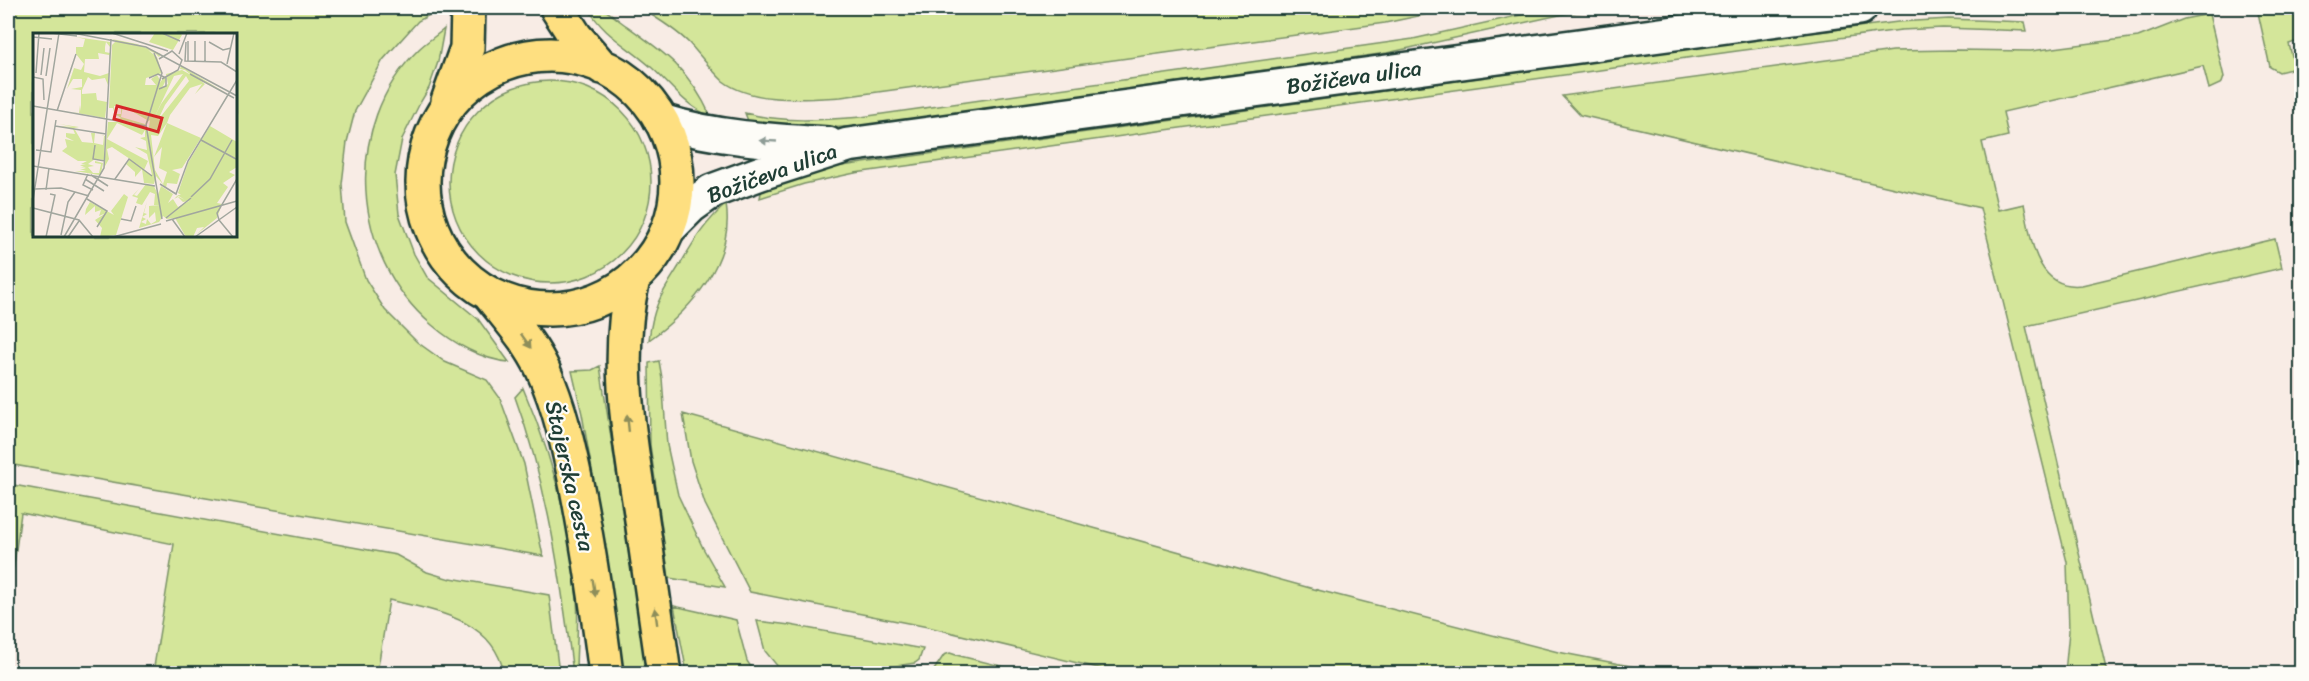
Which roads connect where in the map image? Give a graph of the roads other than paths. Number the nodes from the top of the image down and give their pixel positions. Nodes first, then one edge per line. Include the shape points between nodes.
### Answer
1 (468, 8) edge
2 (556, 8) edge
3 (1860, 8) edge
4 (602, 67) junction
5 (445, 109) junction
6 (661, 120) junction
7 (848, 145) junction
8 (670, 226) junction
9 (633, 279) junction
10 (490, 295) junction
11 (606, 674) edge
12 (664, 674) edge

1 - 5 main road, Štajerska cesta via 467,48
2 - 4 main road, Štajerska cesta
3 - 7 street, Božičeva ulica
4 - 5 main road, Štajerska cesta via 576,57 523,58 496,66 475,79
4 - 6 main road, Štajerska cesta via 636,89
5 - 10 main road, Štajerska cesta via 424,159 426,213 434,237 449,261
7 -> 6 street, Božičeva ulica via 709,134
6 - 8 main road, Štajerska cesta via 677,174
7 - 8 street, Božičeva ulica via 712,191
8 - 9 main road, Štajerska cesta via 658,250
9 - 10 main road, Štajerska cesta via 603,299 568,309 528,308
12 -> 9 main road, Štajerska cesta via 626,406 625,320
10 -> 11 main road, Štajerska cesta via 528,343 543,370 561,423 588,548

